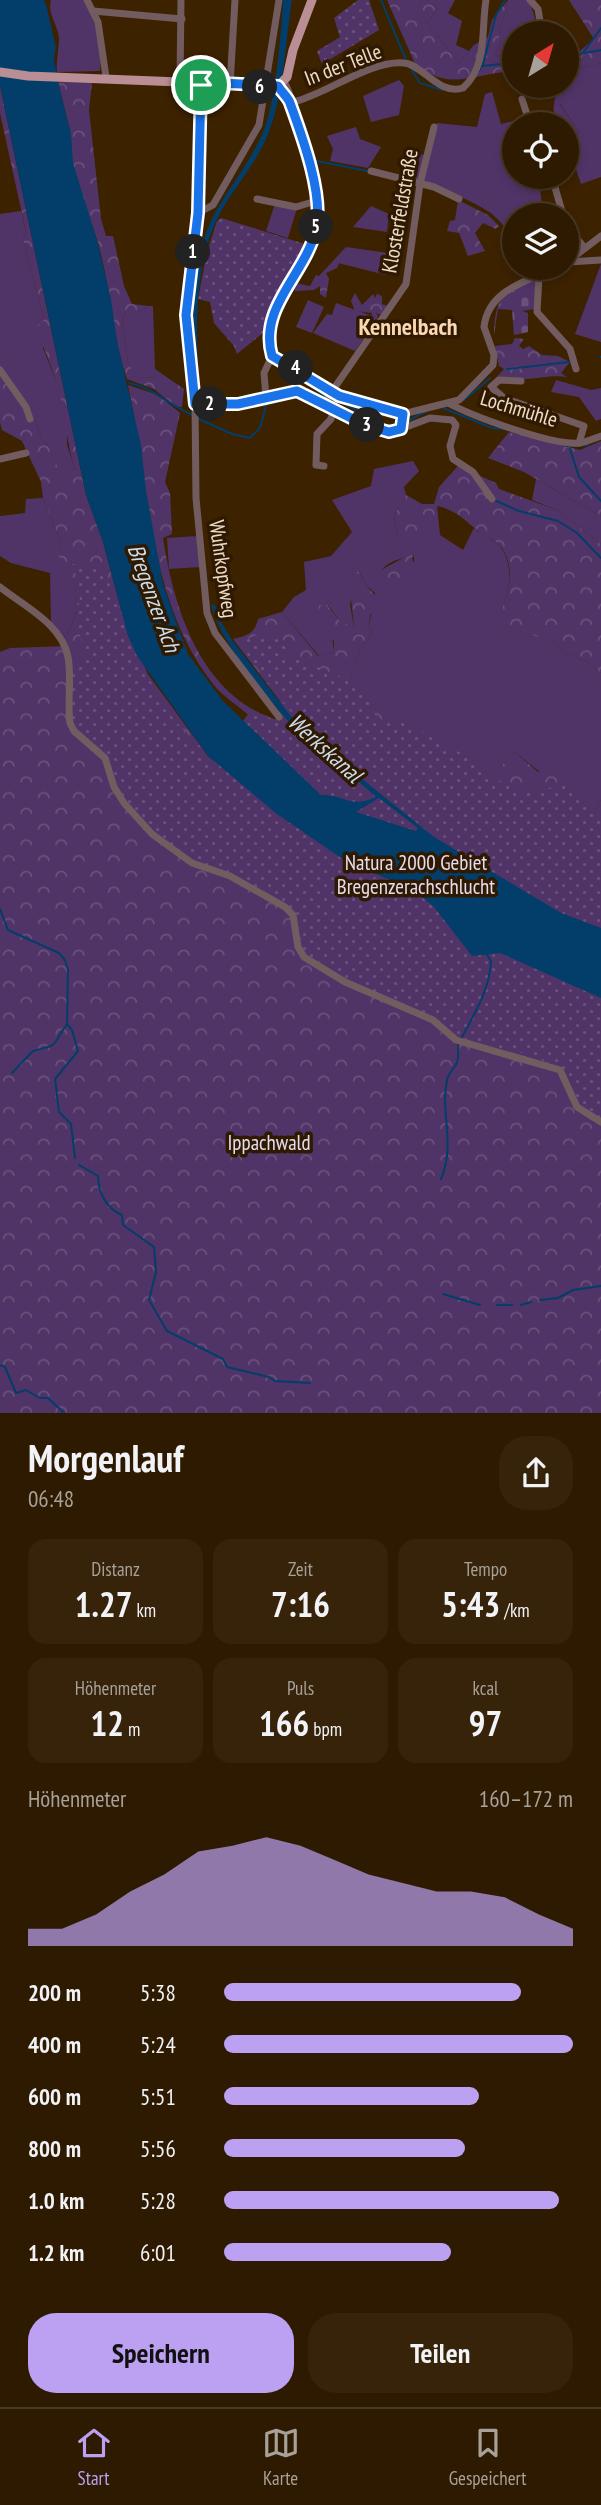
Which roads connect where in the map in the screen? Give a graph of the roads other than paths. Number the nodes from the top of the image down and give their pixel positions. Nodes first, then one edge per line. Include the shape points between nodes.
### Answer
1 (87, 0) edge
2 (181, 0) edge
3 (235, 0) edge
4 (279, 0) edge
5 (312, 0) edge
6 (486, 0) edge
7 (530, 0) edge
8 (93, 11) junction
9 (182, 19) junction
10 (540, 21) edge
11 (0, 72) edge
12 (106, 77) junction
13 (180, 80) junction
14 (201, 82) junction
15 (282, 84) junction
16 (230, 85) junction
17 (266, 87) junction
18 (522, 99) dead end
19 (289, 101) junction
20 (526, 112) edge
21 (434, 127) dead end
22 (371, 171) dead end
23 (420, 184) junction
24 (257, 199) dead end
25 (459, 199) dead end
26 (316, 201) junction
27 (198, 213) junction
28 (601, 236) edge
29 (579, 241) edge
30 (584, 247) junction
31 (579, 252) edge
32 (601, 260) edge
33 (579, 261) edge
34 (532, 280) edge
35 (539, 280) edge
36 (272, 356) junction
37 (576, 369) dead end
38 (0, 370) edge
39 (521, 381) dead end
40 (269, 397) junction
41 (327, 397) junction
42 (450, 404) junction
43 (334, 408) junction
44 (195, 412) junction
45 (403, 414) junction
46 (30, 419) dead end
47 (400, 426) junction
48 (601, 436) edge
49 (579, 443) junction
50 (26, 453) dead end
51 (0, 459) edge
52 (324, 466) dead end
53 (492, 499) dead end
54 (0, 587) edge
55 (279, 717) dead end
56 (601, 1122) edge

1 - 8 street
2 - 9 street
3 - 16 street
4 - 17 street
5 - 15 main road
6 - 19 street, In der Telle via 478,65 463,88 431,80 406,63 374,68 307,99
7 - 10 street
8 - 9 street
8 - 12 street
9 - 13 street
11 - 12 main road
12 - 13 main road
13 - 14 main road
14 - 16 main road
14 - 27 street, Wuhrkopfweg
15 - 17 main road
15 - 19 street
16 - 17 main road
17 - 27 street via 259,125 248,148 213,205
18 - 20 street
19 - 26 street
21 - 23 street, Klosterfeldstraße
22 - 23 street
23 - 25 street
23 - 41 street, Klosterfeldstraße via 405,284
24 - 26 street via 296,207
26 - 36 street via 317,226 309,248 270,319
27 - 44 street, Wuhrkopfweg via 186,315
28 - 30 street
29 - 30 street
30 - 31 street
32 - 33 street
34 - 42 street via 493,301 484,327 494,365 466,395
35 - 37 street via 537,312 569,349
36 - 40 street via 264,373
36 - 41 street via 314,379
38 - 46 street
39 - 49 street, Lochmühle via 499,380 491,387 504,398 584,426
40 - 41 street via 297,391
40 - 44 street
41 - 43 street
41 - 45 street
42 - 45 street
42 - 49 street, Lochmühle via 486,421
43 - 47 street via 389,432
43 - 52 street via 316,439 316,465
44 - 55 street, Wuhrkopfweg via 196,498 208,620
45 - 47 street
47 - 53 street via 430,418 452,420 456,432 450,446 457,462 473,472
48 - 49 street, Lochmühle
50 - 51 street
54 - 56 street via 54,629 68,657 70,723 105,758 114,787 152,834 192,863 230,876 285,907 293,915 304,957 345,982 433,1020 456,1040 560,1070 577,1107

